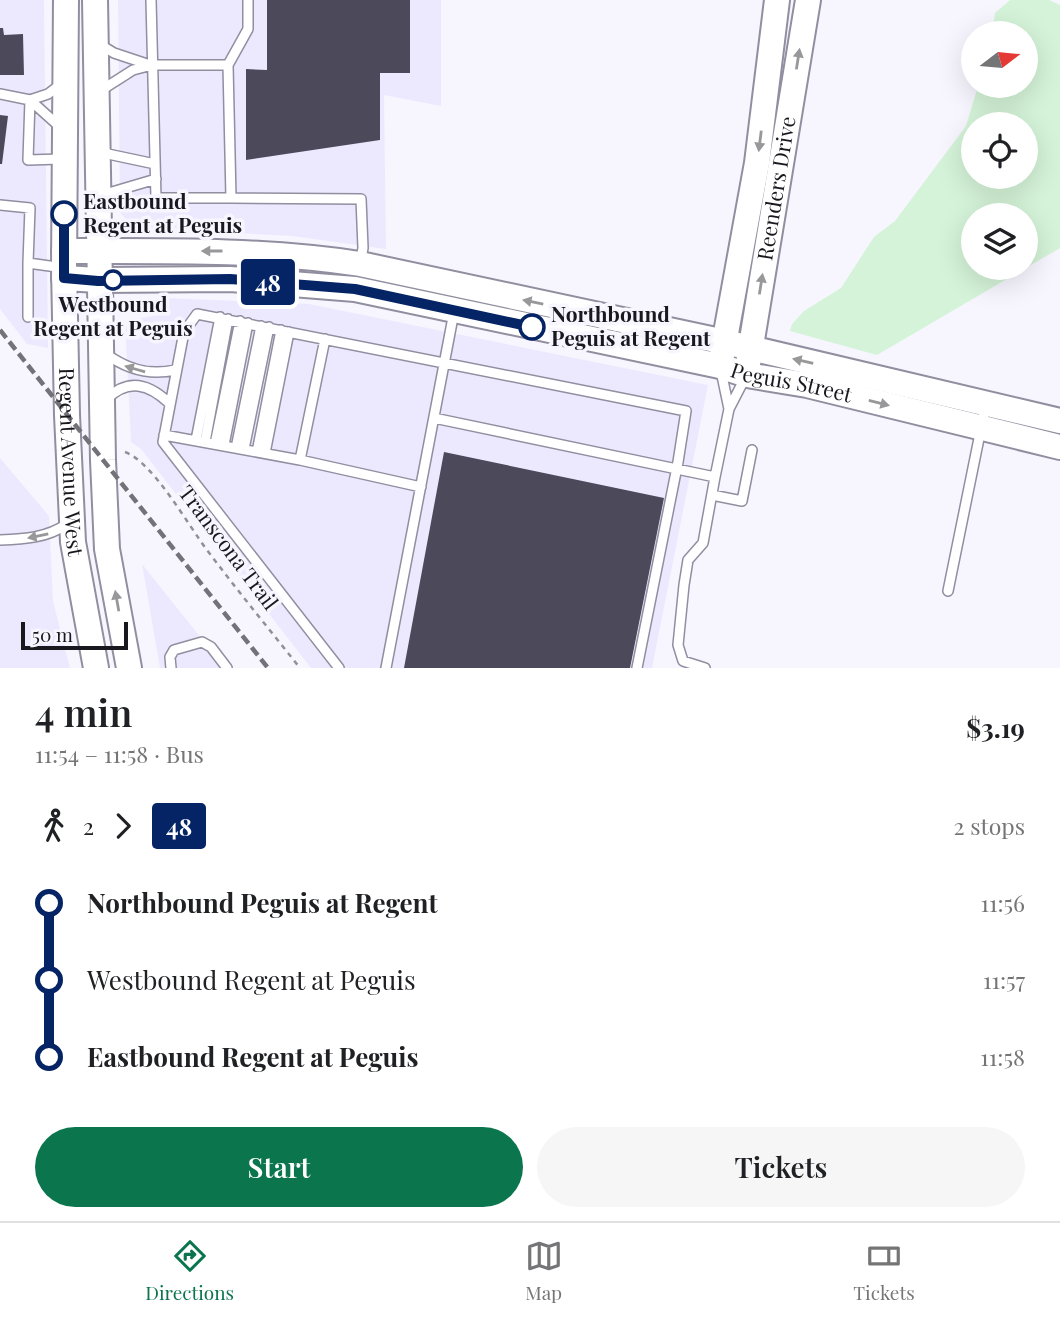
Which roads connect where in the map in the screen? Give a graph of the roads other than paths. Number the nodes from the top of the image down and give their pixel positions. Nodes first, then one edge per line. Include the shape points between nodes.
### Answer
1 (66, 0) edge
2 (96, 0) edge
3 (151, 0) edge
4 (248, 0) edge
5 (777, 0) edge
6 (808, 0) edge
7 (96, 41) junction
8 (152, 65) junction
9 (228, 65) junction
10 (65, 80) junction
11 (0, 94) edge
12 (97, 94) junction
13 (30, 100) junction
14 (65, 133) junction
15 (97, 143) junction
16 (65, 159) junction
17 (155, 164) junction
18 (156, 179) junction
19 (231, 198) junction
20 (98, 200) junction
21 (0, 205) edge
22 (98, 251) junction
23 (28, 263) junction
24 (360, 264) junction
25 (64, 265) junction
26 (98, 281) junction
27 (460, 286) junction
28 (355, 289) junction
29 (455, 310) junction
30 (28, 317) dead end
31 (224, 318) junction
32 (244, 322) junction
33 (265, 327) junction
34 (285, 331) junction
35 (325, 339) junction
36 (726, 342) junction
37 (750, 349) junction
38 (100, 350) junction
39 (444, 364) junction
40 (720, 366) junction
41 (175, 370) junction
42 (747, 375) junction
43 (169, 403) junction
44 (986, 403) junction
45 (101, 405) junction
46 (729, 409) junction
47 (434, 418) junction
48 (1060, 421) edge
49 (981, 429) junction
50 (164, 435) junction
51 (200, 441) junction
52 (220, 445) junction
53 (1060, 447) edge
54 (240, 449) junction
55 (752, 450) dead end
56 (261, 452) junction
57 (300, 460) junction
58 (677, 471) junction
59 (715, 477) junction
60 (421, 487) junction
61 (712, 495) junction
62 (72, 521) junction
63 (0, 540) edge
64 (948, 591) dead end
65 (96, 668) edge
66 (129, 668) edge
67 (171, 668) edge
68 (227, 668) edge
69 (339, 668) edge
70 (386, 668) edge
71 (637, 668) edge
72 (705, 668) edge

1 - 10 street, Regent Avenue West
2 - 7 street, Regent Avenue West
3 - 8 lane
4 - 9 lane via 248,29
5 -> 36 street, Reenders Drive via 757,163
37 -> 6 street, Reenders Drive
7 - 8 lane via 114,53
7 - 12 street, Regent Avenue West
8 - 9 lane
8 - 12 lane via 133,70
8 - 17 lane
9 - 19 lane
10 - 13 lane via 48,94
10 - 14 street, Regent Avenue West
11 - 13 lane
12 - 15 street, Regent Avenue West
13 - 14 lane
13 - 16 lane via 28,160
14 - 16 street, Regent Avenue West
15 - 17 lane via 108,154
15 - 20 street, Regent Avenue West
16 - 25 street, Regent Avenue West
17 - 18 lane
18 - 19 lane via 156,198
18 - 20 lane
19 - 24 lane via 361,199
20 - 22 street, Regent Avenue West
21 - 23 lane via 30,208
24 -> 22 street, Peguis Street via 262,252
22 - 25 street, Peguis Street
22 - 26 street, Regent Avenue West
23 - 25 lane
23 - 30 lane
24 - 27 street, Peguis Street
24 - 28 lane
25 - 26 street, Peguis Street
25 - 62 street, Regent Avenue West
26 - 28 street, Peguis Street via 230,279
26 - 38 street, Regent Avenue West
27 - 29 lane
36 -> 27 street, Peguis Street
28 - 29 street, Peguis Street
29 - 39 lane
29 - 40 street, Peguis Street
31 - 32 lane
31 - 41 lane via 197,314 190,320
31 - 51 lane
32 - 33 lane
32 - 52 lane
33 - 34 lane
33 - 54 lane
34 - 35 lane
34 - 56 lane
35 - 39 lane
35 - 57 lane
36 - 37 street, Peguis Street
36 - 40 street, Reenders Drive
37 - 42 street, Reenders Drive
44 -> 37 street, Peguis Street
41 -> 38 lane via 134,369
38 - 45 street, Regent Avenue West
39 - 47 lane
39 - 58 lane via 686,411
40 - 42 street, Peguis Street
40 - 46 lane
41 - 43 lane
42 - 46 lane
42 -> 49 street, Peguis Street via 807,385
43 - 45 lane via 159,393 135,384 123,386
43 - 50 lane
44 - 48 street, Peguis Street
44 - 49 lane
66 -> 45 street, Regent Avenue West via 107,549
46 - 59 lane
47 - 58 lane
47 - 60 lane
49 - 53 street, Peguis Street
49 - 64 lane
50 - 51 lane
50 - 69 lane via 163,442
51 - 52 lane
52 - 54 lane
54 - 56 lane
55 - 61 lane via 742,501
56 - 57 lane
57 - 60 lane
58 - 59 lane
58 - 71 lane
59 - 61 lane
60 - 70 lane
61 - 72 lane via 703,543 688,560 678,645 683,662
62 -> 63 lane via 32,538
62 - 65 street, Regent Avenue West
67 - 68 lane via 174,650 202,642

